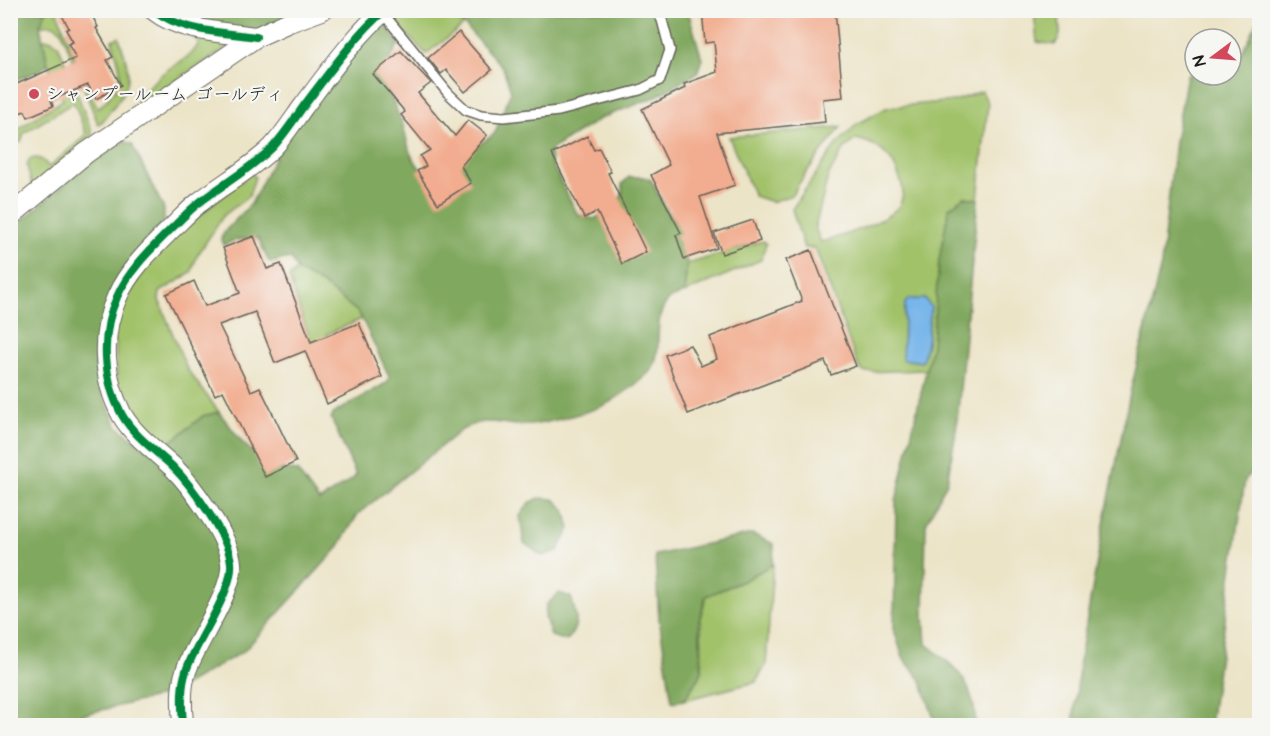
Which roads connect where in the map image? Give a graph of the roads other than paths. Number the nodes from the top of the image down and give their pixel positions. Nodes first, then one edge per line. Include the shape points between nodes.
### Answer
1 (154, 10) edge
2 (322, 10) edge
3 (656, 10) edge
4 (380, 11) edge
5 (256, 37) junction
6 (10, 216) edge
7 (183, 726) edge

1 - 5 street via 191,27
2 - 5 street
3 - 4 lane via 670,50 660,80 640,90 559,111 504,117 466,110
4 - 7 street via 270,150 198,203 154,246 117,296 110,317 107,375 123,417 176,470 213,520 231,564 226,587 186,671 181,694
5 - 6 street via 86,153

